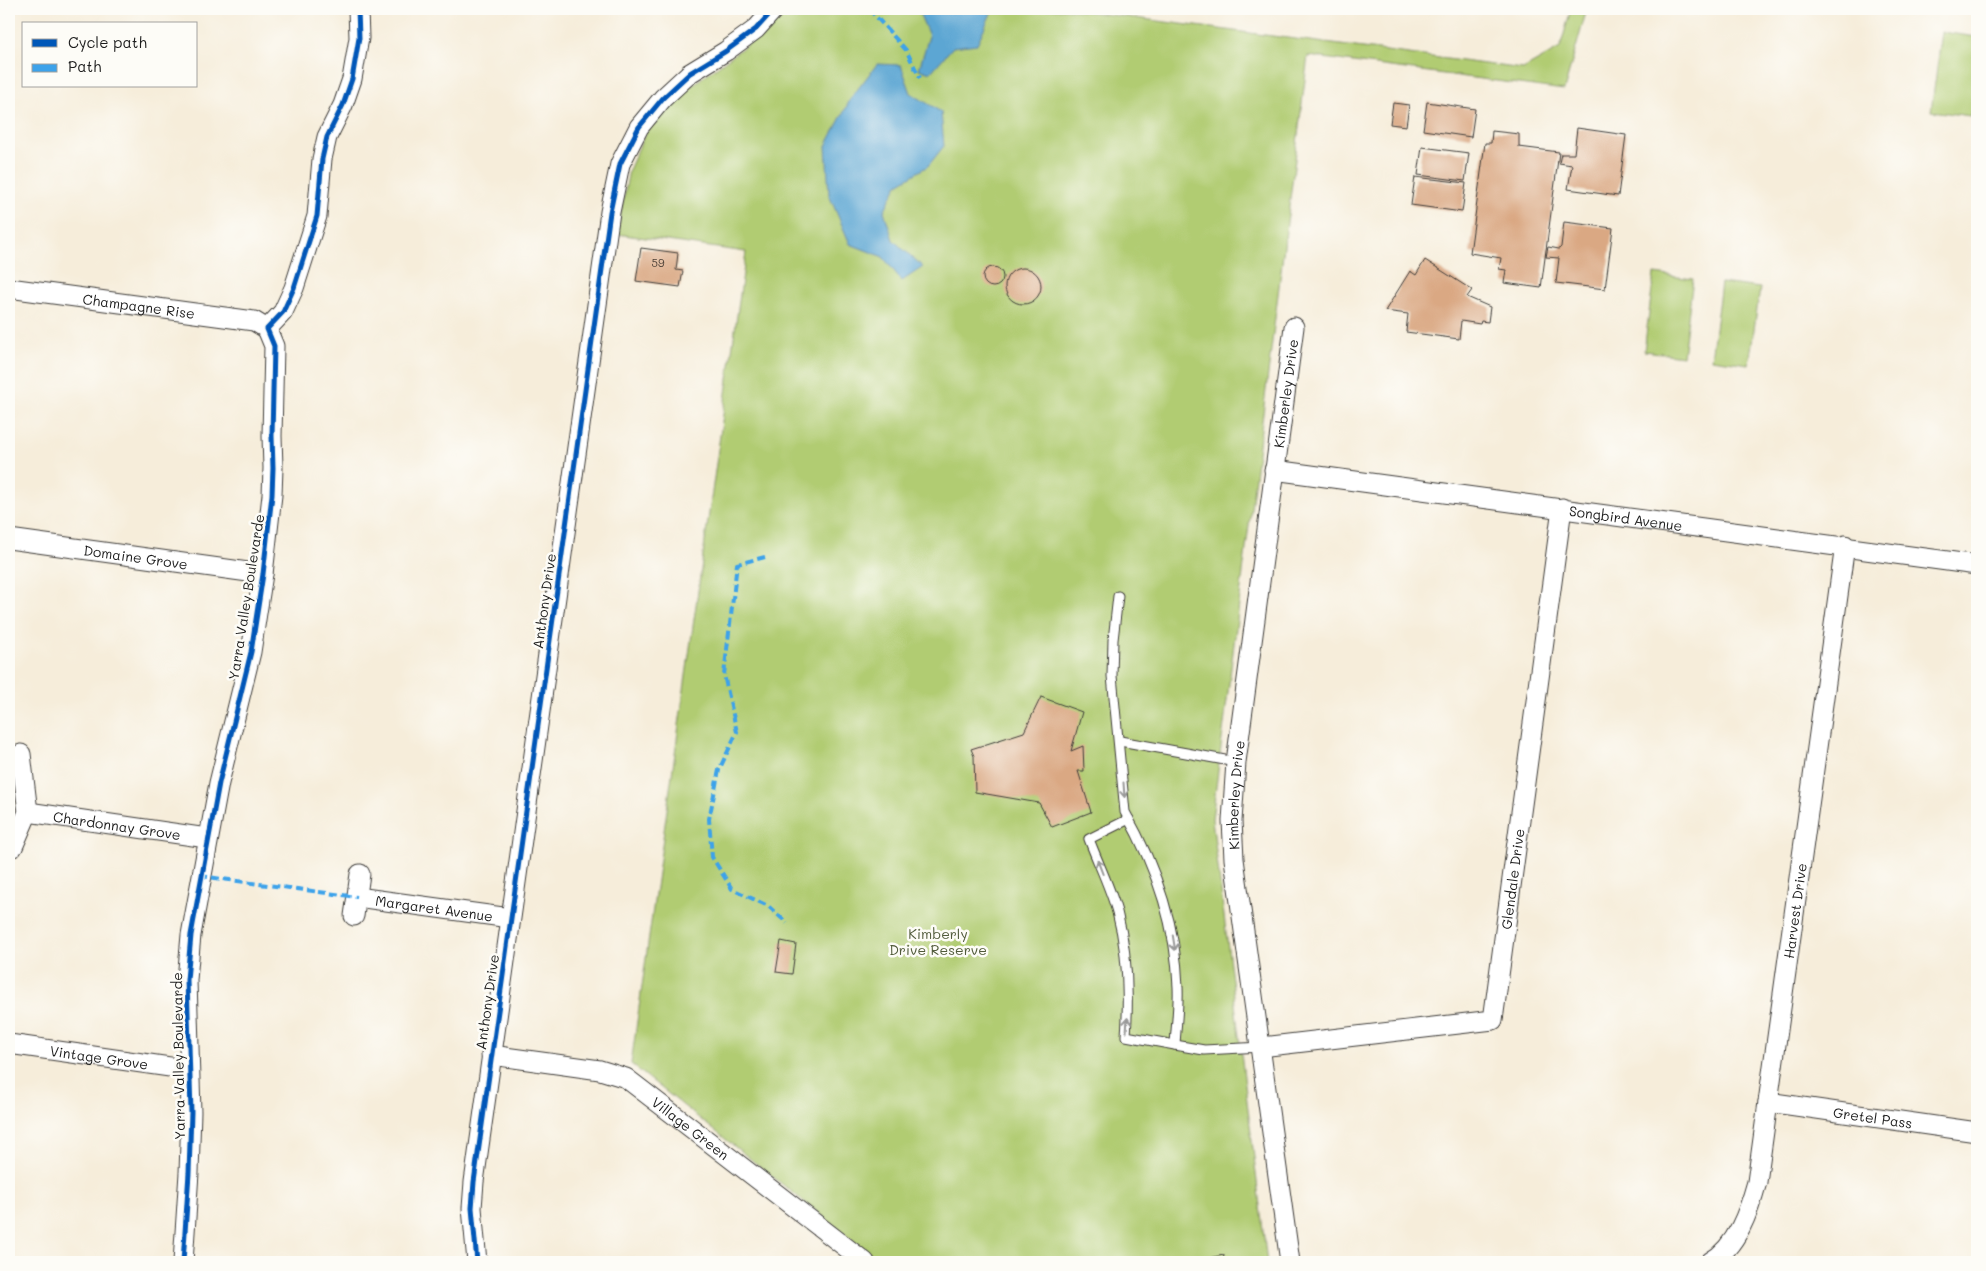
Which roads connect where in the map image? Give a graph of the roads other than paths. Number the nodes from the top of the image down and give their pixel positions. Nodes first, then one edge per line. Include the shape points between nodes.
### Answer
1 (358, 9) edge
2 (774, 9) edge
3 (9, 288) edge
4 (1294, 328) dead end
5 (267, 330) junction
6 (1274, 470) junction
7 (1562, 508) junction
8 (9, 539) edge
9 (1845, 545) junction
10 (1977, 565) edge
11 (263, 574) junction
12 (1118, 596) dead end
13 (1120, 741) junction
14 (21, 754) dead end
15 (1236, 762) junction
16 (28, 812) junction
17 (1129, 818) junction
18 (207, 838) junction
19 (13, 847) dead end
20 (360, 874) dead end
21 (357, 897) junction
22 (354, 916) dead end
23 (510, 918) junction
24 (9, 1044) edge
25 (1175, 1045) junction
26 (1262, 1047) junction
27 (491, 1055) junction
28 (189, 1067) junction
29 (1768, 1102) junction
30 (1977, 1132) edge
31 (183, 1262) edge
32 (477, 1262) edge
33 (865, 1262) edge
34 (1290, 1262) edge
35 (1710, 1262) edge

1 - 5 street via 359,38 352,80 327,138 317,216 284,312
2 - 23 street, Anthony Drive via 756,29 690,74 663,98 638,127 620,164 610,212
3 - 5 street, Champagne Rise via 254,321
4 - 6 street, Kimberley Drive
5 - 11 street, Yarra Valley Boulevarde via 274,346 273,468
6 - 7 street, Songbird Avenue
6 - 15 street, Kimberley Drive
7 - 9 street, Songbird Avenue
7 - 26 street, Glendale Drive via 1493,1020
8 - 11 street, Domaine Grove
9 - 10 street, Songbird Avenue
9 - 29 street, Harvest Drive
11 - 18 street, Yarra Valley Boulevarde via 247,669
12 - 13 lane via 1112,676
13 - 15 lane
13 -> 17 lane via 1125,812
14 - 16 street
15 - 26 street, Kimberley Drive via 1232,821 1234,859
16 - 18 street, Chardonnay Grove
16 - 19 street
17 -> 25 lane via 1160,884 1172,927 1178,989
25 -> 17 lane via 1126,1036 1128,968 1117,912 1089,840
18 - 28 street, Yarra Valley Boulevarde via 190,935 187,980
20 - 21 street, Margaret Avenue
21 - 22 street, Margaret Avenue
21 - 23 street, Margaret Avenue
23 - 27 street, Anthony Drive
24 - 28 street, Vintage Grove
25 - 26 lane via 1204,1050
26 - 34 street, Kimberley Drive
27 - 32 street, Anthony Drive via 472,1208
27 - 33 street, Village Green via 600,1070 626,1078
28 - 31 street, Yarra Valley Boulevarde via 189,1173
29 - 30 street, Gretel Pass
29 - 35 street, Harvest Drive via 1750,1209 1737,1233

